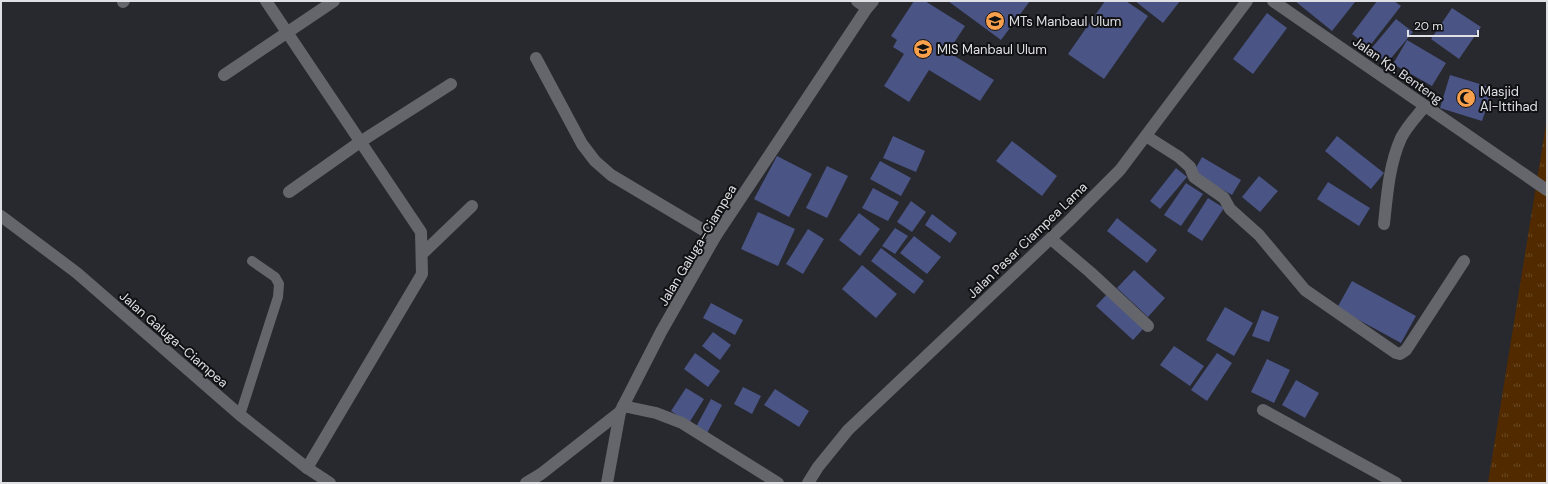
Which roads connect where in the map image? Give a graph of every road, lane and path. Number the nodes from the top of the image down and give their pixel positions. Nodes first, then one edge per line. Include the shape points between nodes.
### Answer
1 (266, 1) edge
2 (334, 1) edge
3 (1248, 1) edge
4 (1273, 1) edge
5 (865, 3) edge
6 (287, 32) junction
7 (536, 58) dead end
8 (224, 75) dead end
9 (451, 84) dead end
10 (1425, 106) junction
11 (1146, 136) junction
12 (360, 142) junction
13 (1547, 190) edge
14 (289, 192) dead end
15 (472, 206) dead end
16 (1, 216) edge
17 (1384, 224) dead end
18 (715, 237) junction
19 (1051, 239) junction
20 (422, 254) junction
21 (252, 261) dead end
22 (1464, 261) dead end
23 (1148, 326) dead end
24 (622, 409) junction
25 (1263, 410) dead end
26 (240, 415) junction
27 (307, 468) junction
28 (330, 483) edge
29 (526, 483) edge
30 (607, 483) edge
31 (778, 483) edge
32 (808, 483) edge
33 (1396, 483) edge

1 - 6 street
2 - 6 street
3 - 11 street, Jalan Pasar Ciampea Lama
4 - 10 street, Jalan Kp. Benteng
5 - 18 street, Jalan Galuga–Ciampea
6 - 8 street
6 - 12 street
7 - 18 street via 582,144 595,161 610,175
9 - 12 street
10 - 13 street, Jalan Kp. Benteng
10 - 17 street via 1408,127 1396,152
11 - 19 street, Jalan Pasar Ciampea Lama via 1120,170
11 - 22 street via 1179,157 1188,165 1194,177 1224,198 1230,209 1258,235 1306,290 1396,353 1400,354 1406,350
12 - 14 street
12 - 20 street via 421,232
15 - 20 street
16 - 26 street, Jalan Galuga–Ciampea via 77,273
18 - 24 street, Jalan Galuga–Ciampea via 661,332
19 - 23 street
19 - 32 street, Jalan Pasar Ciampea Lama via 848,430
20 - 27 street via 422,274
21 - 26 lane via 275,277 279,284 278,297
24 - 29 street, Jalan Galuga–Ciampea via 541,474
24 - 30 street
24 - 31 street via 656,413 682,423
25 - 33 street
26 - 27 street, Jalan Galuga–Ciampea
27 - 28 street, Jalan Galuga–Ciampea

